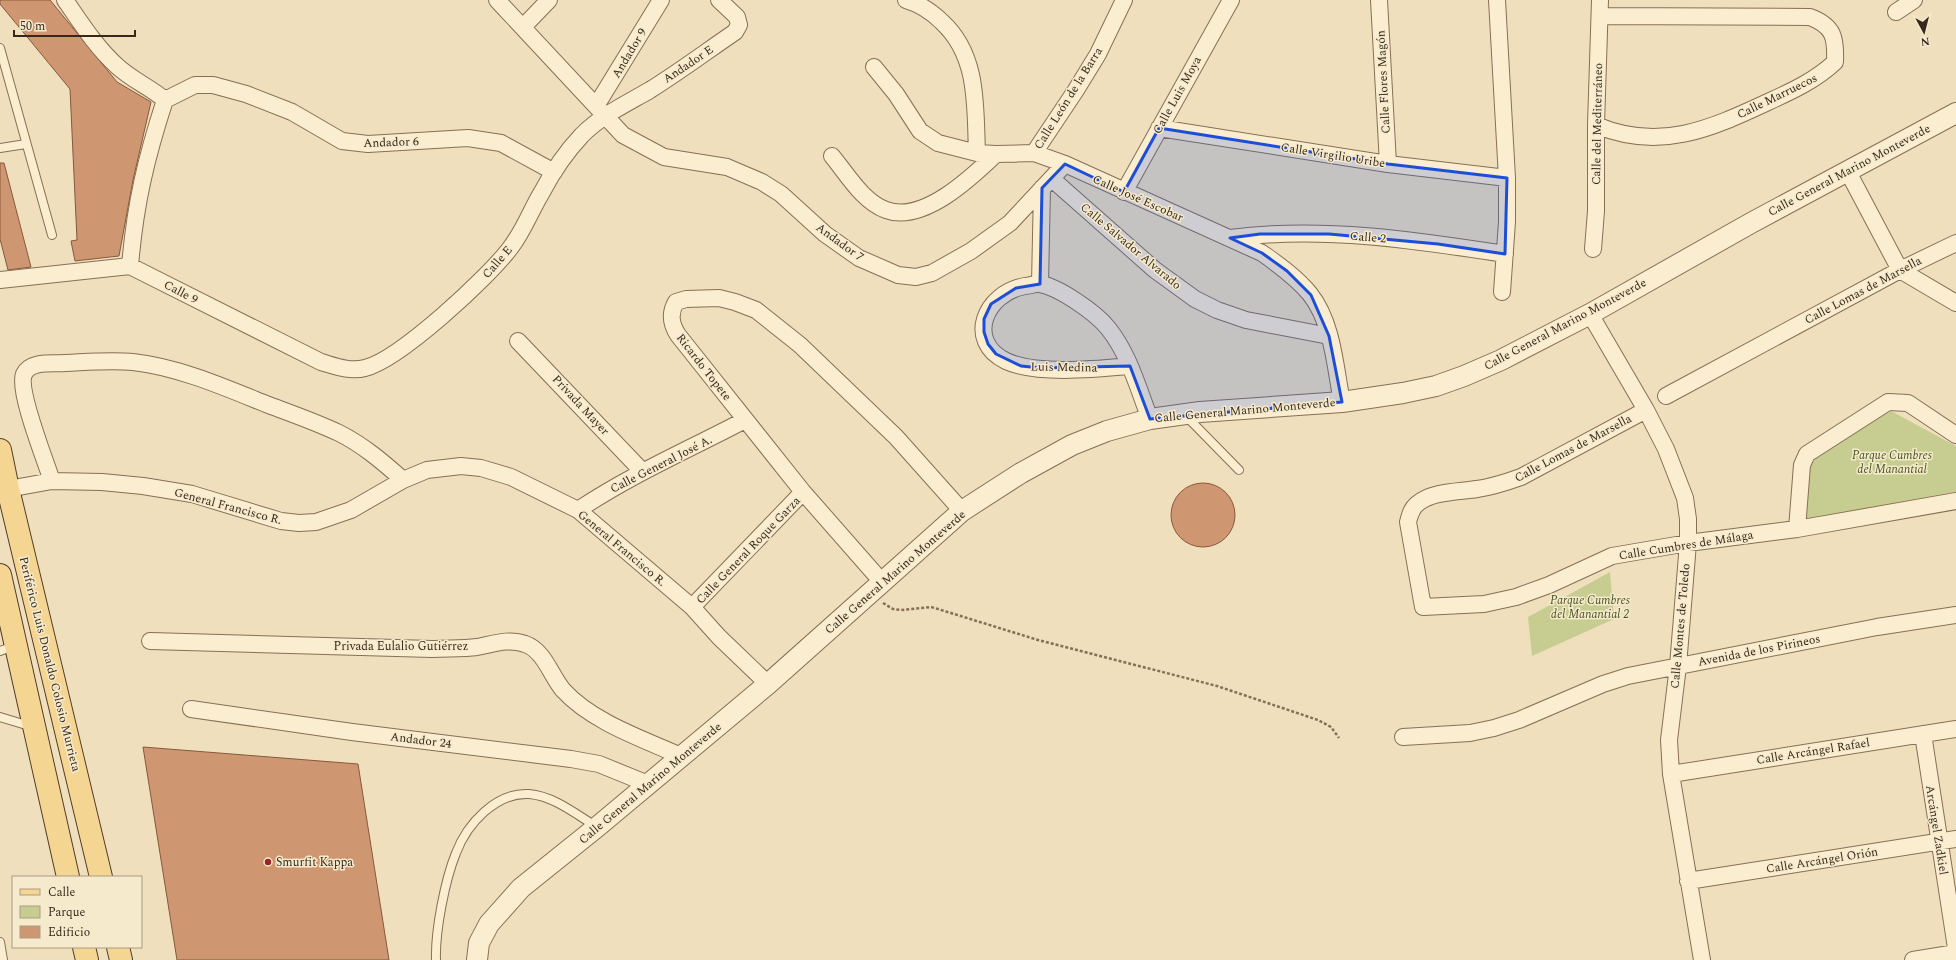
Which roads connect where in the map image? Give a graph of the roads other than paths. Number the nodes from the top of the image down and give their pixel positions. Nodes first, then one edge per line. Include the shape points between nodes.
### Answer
1 (65, 0) edge
2 (497, 0) edge
3 (549, 0) edge
4 (661, 0) edge
5 (719, 0) edge
6 (1124, 0) edge
7 (1231, 0) edge
8 (1379, 0) edge
9 (1497, 0) edge
10 (1914, 0) edge
11 (912, 1) edge
12 (1600, 8) edge
13 (1896, 12) dead end
14 (523, 27) junction
15 (0, 48) edge
16 (874, 67) dead end
17 (165, 100) junction
18 (600, 111) junction
19 (1956, 113) edge
20 (1596, 125) junction
21 (1159, 128) junction
22 (26, 144) junction
23 (0, 148) edge
24 (977, 153) junction
25 (1034, 153) junction
26 (996, 154) junction
27 (832, 156) dead end
28 (1065, 164) junction
29 (1388, 164) junction
30 (1847, 170) junction
31 (554, 172) junction
32 (1507, 178) junction
33 (1047, 183) junction
34 (1124, 192) junction
35 (52, 235) dead end
36 (1230, 238) junction
37 (1956, 243) edge
38 (1593, 249) dead end
39 (1505, 254) junction
40 (130, 266) junction
41 (1900, 270) junction
42 (0, 280) edge
43 (1040, 284) junction
44 (1502, 292) dead end
45 (1956, 303) edge
46 (1590, 314) junction
47 (1329, 336) junction
48 (518, 341) dead end
49 (1130, 366) junction
50 (353, 369) joint
51 (1666, 396) dead end
52 (1342, 402) junction
53 (1646, 410) junction
54 (1184, 414) junction
55 (1150, 419) junction
56 (745, 420) junction
57 (1956, 436) edge
58 (0, 450) edge
59 (1239, 470) dead end
60 (642, 471) junction
61 (403, 480) junction
62 (52, 481) junction
63 (8, 488) junction
64 (803, 492) junction
65 (1956, 501) edge
66 (578, 510) junction
67 (962, 511) junction
68 (1797, 529) junction
69 (1688, 543) junction
70 (877, 587) junction
71 (1, 590) edge
72 (692, 607) junction
73 (1423, 607) joint
74 (1956, 615) edge
75 (150, 641) dead end
76 (7, 648) edge
77 (1678, 666) junction
78 (768, 684) junction
79 (191, 709) dead end
80 (0, 717) edge
81 (34, 727) junction
82 (1956, 729) edge
83 (1923, 734) junction
84 (1403, 737) dead end
85 (681, 756) junction
86 (1671, 774) junction
87 (648, 784) junction
88 (597, 827) junction
89 (1956, 839) edge
90 (1938, 841) junction
91 (68, 876) edge
92 (101, 876) edge
93 (1688, 881) junction
94 (0, 942) edge
95 (84, 948) edge
96 (118, 948) edge
97 (1956, 948) edge
98 (1956, 953) edge
99 (3, 960) edge
100 (87, 960) edge
101 (121, 960) edge
102 (436, 960) edge
103 (477, 960) edge
104 (1702, 960) edge
105 (1913, 960) edge

1 - 17 street via 94,42 116,66
2 - 14 street, Andador 7
3 - 14 street
4 - 18 street, Andador 9
5 - 18 street, Andador E via 737,17 739,25 735,32 650,90
6 - 25 street, Calle León de la Barra via 1098,54
7 - 21 street, Calle Luis Moya
8 - 29 street, Calle Flores Magón
9 - 32 street
10 - 13 street
11 - 24 street via 935,15 953,32 965,53 972,73 975,96
12 - 20 street, Calle del Mediterráneo
12 - 20 street, Calle Marruecos via 1810,17 1823,22 1830,31 1835,44 1835,62 1821,75 1790,92 1699,131 1649,138 1626,136
14 - 18 street, Andador 7
15 - 22 lane
16 - 24 street, Calle José Escobar via 896,94 920,131 938,143
17 - 31 street, Andador 6 via 195,85 213,85 246,94 292,112 342,141 368,144 468,138 501,143
17 - 40 street via 142,175
18 - 31 street, Calle E
18 - 33 street, Andador 7 via 623,135 664,157 727,167 762,182 781,194 825,234 859,258 907,277 932,273 971,251 1010,223
19 - 30 street, Calle General Marino Monteverde
20 - 38 street, Calle del Mediterráneo via 1596,211
21 - 29 street, Calle Virgilio Uribe
21 - 34 street, Calle Luis Moya
22 - 23 lane
22 - 35 lane
24 - 26 street, Calle José Escobar
25 - 26 street, Calle José Escobar
25 - 28 street, Calle José Escobar
26 - 27 street via 964,184 931,205 916,211 898,212 886,210 871,201
28 - 33 street, Andador 7
28 - 34 street, Calle José Escobar
29 - 32 street, Calle Virgilio Uribe
30 - 41 street
30 - 46 street, Calle General Marino Monteverde
31 - 50 street, Calle E via 511,247 488,274 422,333 396,352 376,365
32 - 39 street
33 - 43 street
33 - 47 street, Calle Salvador Alvarado via 1154,270 1195,299 1246,320
34 - 36 street, Calle José Escobar
36 - 39 street, Calle 2 via 1260,234 1329,234 1438,244
36 - 47 street, Calle José Escobar via 1262,253 1311,295
37 - 41 street, Calle Lomas de Marsella
39 - 44 street
40 - 42 street
40 - 50 street, Calle 9 via 321,362
41 - 45 street
41 - 51 street, Calle Lomas de Marsella
43 - 49 street via 1089,309 1108,328
43 - 49 street, Luis Medina via 1016,288 1001,295 991,304 984,319 984,332 988,344 996,354 1021,366 1041,368 1090,369
46 - 52 street, Calle General Marino Monteverde via 1501,360 1436,386
46 - 53 street, Calle Montes de Toledo
47 - 52 street, Calle José Escobar
48 - 60 street, Privada Mayer
49 - 55 street
52 - 54 street, Calle General Marino Monteverde
53 - 69 street, Calle Montes de Toledo via 1669,456 1685,498
53 - 73 street, Calle Lomas de Marsella via 1521,477 1491,486 1430,497 1418,503 1411,510 1408,522
54 - 55 street, Calle General Marino Monteverde
54 - 59 lane
55 - 67 street, Calle General Marino Monteverde via 1107,431 1072,445 1021,473
56 - 60 street, Calle General José A.
56 - 64 street, Ricardo Topete
56 - 67 street, Ricardo Topete via 672,326 672,308 676,302 686,299 719,298 756,310 800,345 896,437
57 - 68 street via 1908,403 1888,402 1807,454 1802,464
58 - 63 main road, Periférico Luis Donaldo Colosio Murrieta
60 - 66 street, Calle General José A.
61 - 62 street, General Francisco R. via 351,510 316,522 299,523 281,521 192,494 102,482
61 - 62 street via 361,446 313,422 159,367 114,361 42,364 28,369 24,375 24,396
61 - 66 street, General Francisco R. via 427,470 446,466 481,468 511,477
62 - 63 street, General Francisco R.
63 - 92 main road, Periférico Luis Donaldo Colosio Murrieta
64 - 70 street, Ricardo Topete
64 - 72 street, Calle General Roque Garza
65 - 68 street, Calle Cumbres de Málaga
66 - 72 street, General Francisco R.
67 - 70 street, Calle General Marino Monteverde
68 - 69 street, Calle Cumbres de Málaga
69 - 73 street, Calle Cumbres de Málaga via 1612,556 1516,597 1484,604
69 - 77 street, Calle Montes de Toledo
70 - 78 street, Calle General Marino Monteverde
71 - 76 main road
72 - 78 street, General Francisco R.
74 - 77 street, Avenida de los Pirineos via 1877,627
75 - 85 street, Privada Eulalio Gutiérrez via 432,648 477,647 515,641 527,644 537,653 562,688 586,711
76 - 81 main road
77 - 84 street, Avenida de los Pirineos via 1603,684 1494,728 1470,733
77 - 86 street, Calle Montes de Toledo via 1669,740
78 - 85 street, Calle General Marino Monteverde
79 - 87 street, Andador 24 via 571,759 599,764
80 - 81 lane
81 - 91 main road
82 - 83 street, Calle Arcángel Rafael
83 - 86 street, Calle Arcángel Rafael
83 - 90 street, Arcángel Zadkiel
85 - 87 street, Calle General Marino Monteverde
86 - 93 street, Calle Montes de Toledo
87 - 88 street, Calle General Marino Monteverde
88 - 102 lane via 543,797 529,794 513,796 491,805 471,826 456,852 444,897
88 - 103 street, Calle General Marino Monteverde via 521,888 503,906 489,924 480,943
89 - 90 street, Calle Arcángel Orión
90 - 93 street, Calle Arcángel Orión
90 - 97 street, Arcángel Zadkiel
93 - 104 street, Calle Montes de Toledo
94 - 99 lane
95 - 100 main road
96 - 101 main road
98 - 105 street

